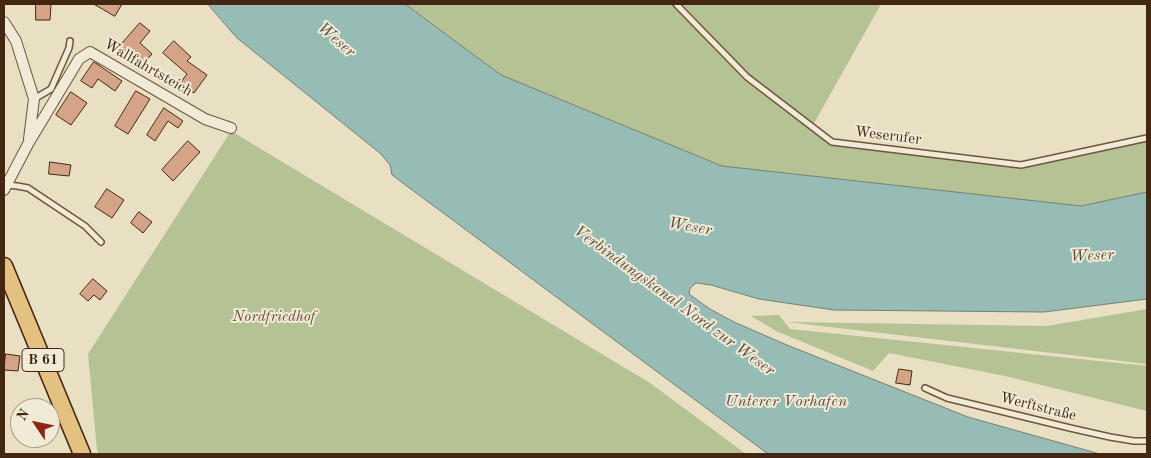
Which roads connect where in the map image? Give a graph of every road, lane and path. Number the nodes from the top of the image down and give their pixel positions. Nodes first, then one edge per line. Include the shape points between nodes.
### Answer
1 (676, 4) edge
2 (4, 22) edge
3 (70, 41) dead end
4 (34, 99) junction
5 (231, 128) dead end
6 (1147, 138) edge
7 (28, 144) junction
8 (5, 188) edge
9 (101, 242) dead end
10 (4, 266) edge
11 (925, 388) dead end
12 (1147, 441) edge
13 (82, 454) edge

1 - 6 lane, Weserufer via 746,77 832,142 1021,164
2 - 4 street via 16,40
3 - 4 lane via 51,89
4 - 7 street
5 - 7 street, Wallfahrtsteich via 205,118 90,52 79,59
7 - 8 street, Wallfahrtsteich
8 - 9 lane via 28,188 85,226
10 - 13 main road, B 61
11 - 12 lane, Werftstraße via 947,398 1033,419 1110,437

